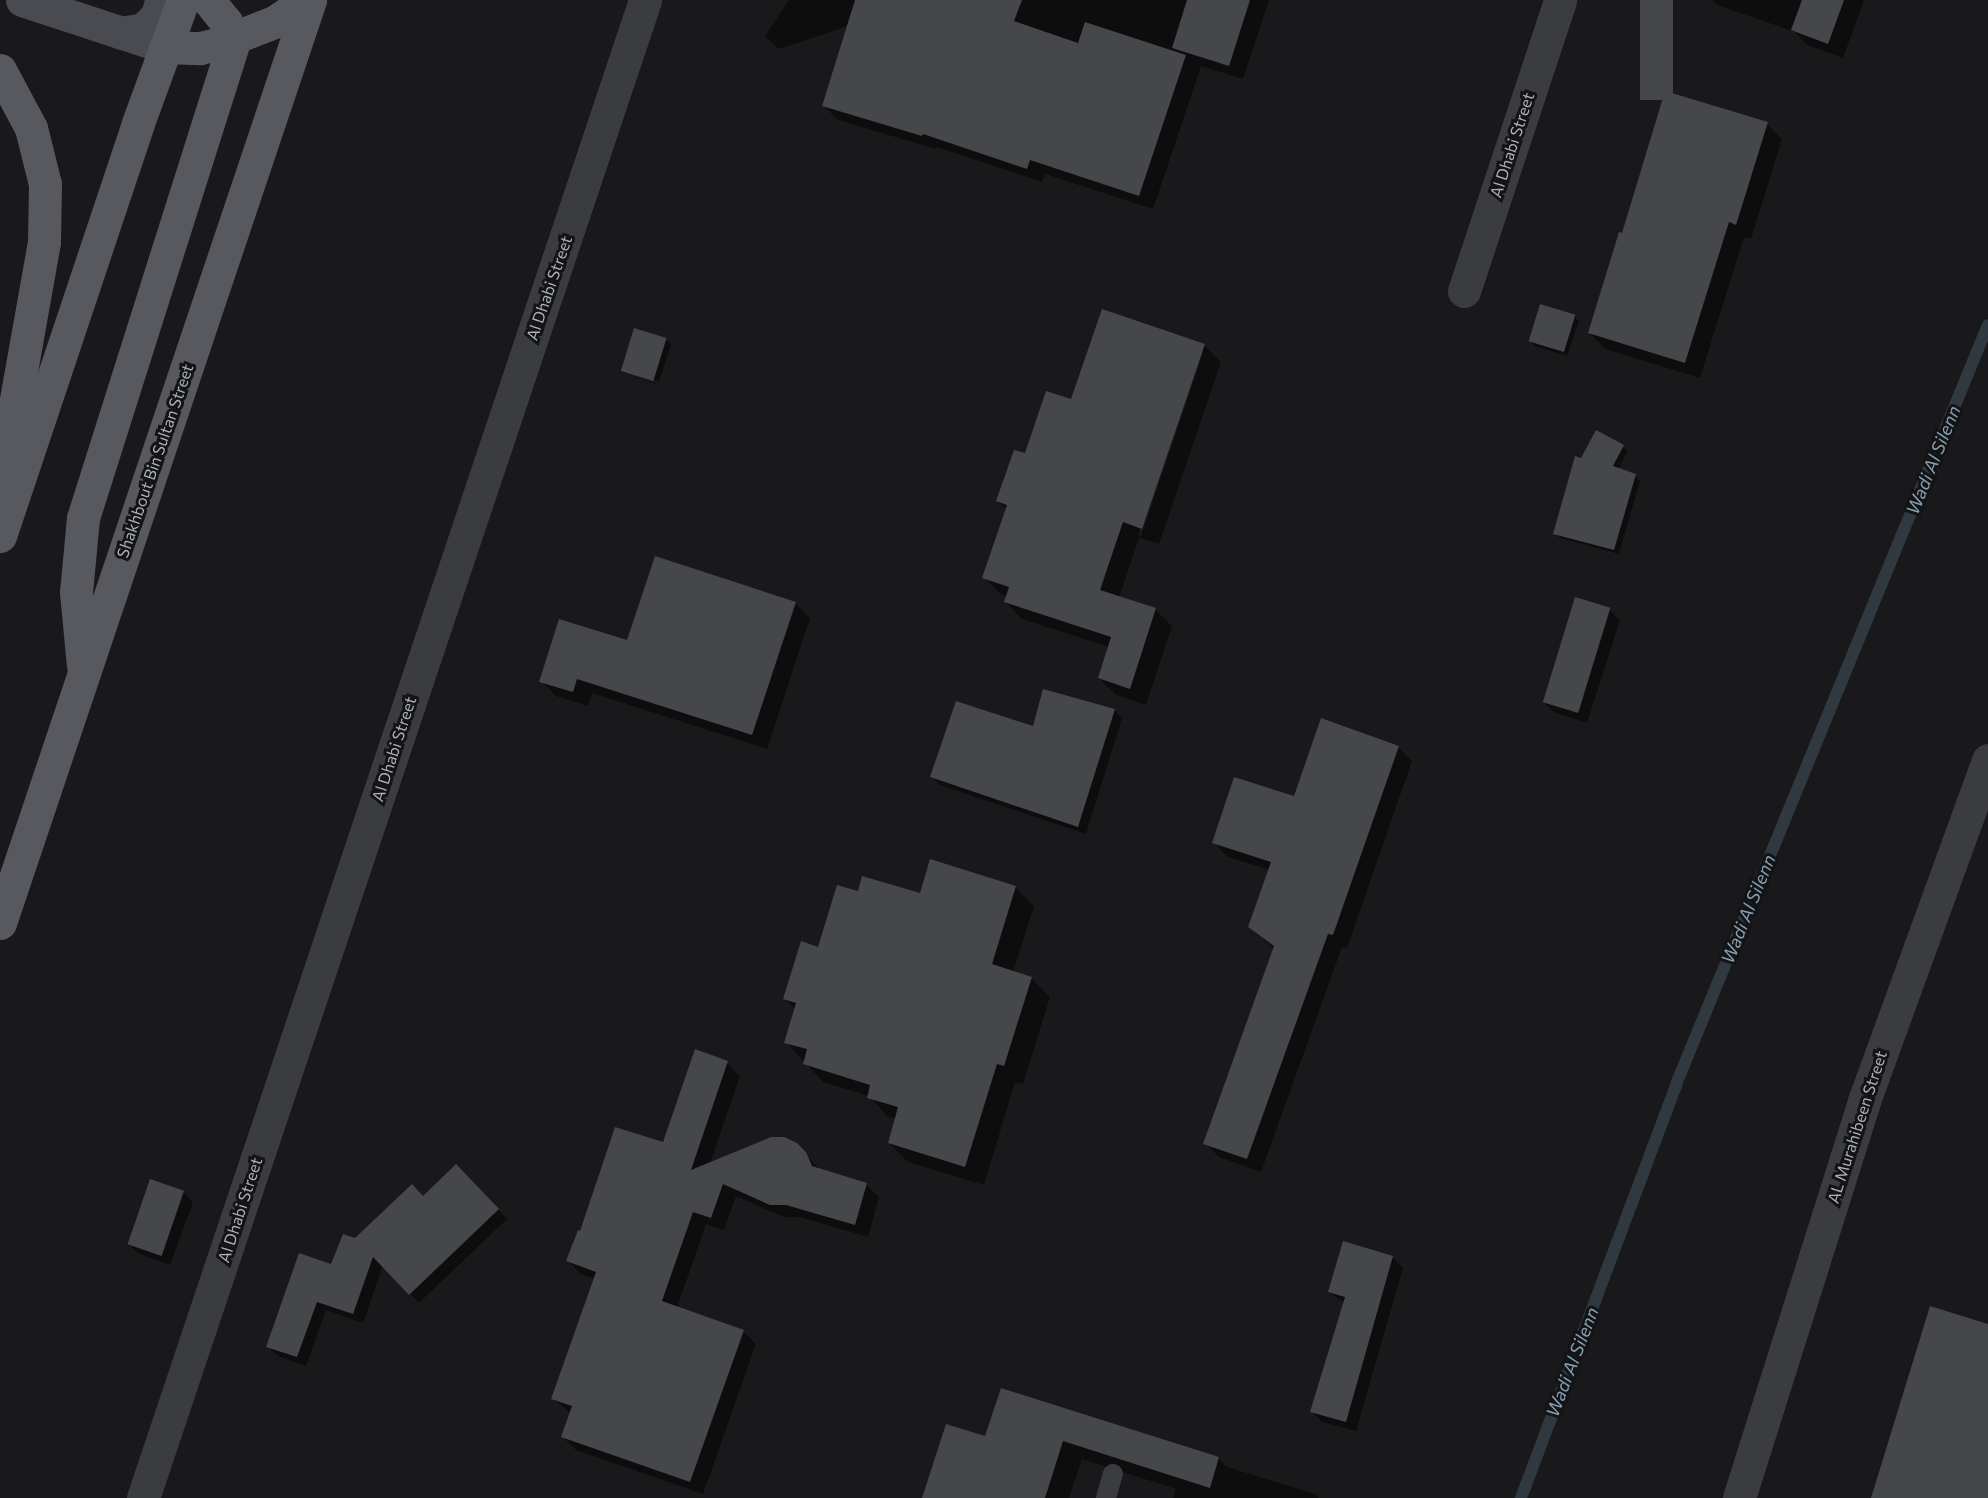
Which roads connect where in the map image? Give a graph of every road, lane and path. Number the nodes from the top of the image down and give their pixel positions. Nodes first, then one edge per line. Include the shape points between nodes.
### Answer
1 (22, 0) edge
2 (160, 0) edge
3 (183, 0) edge
4 (208, 0) edge
5 (309, 0) edge
6 (645, 0) edge
7 (1560, 0) edge
8 (122, 33) junction
9 (235, 38) junction
10 (165, 47) junction
11 (0, 70) edge
12 (1464, 291) dead end
13 (0, 489) edge
14 (0, 536) edge
15 (84, 673) junction
16 (1988, 760) edge
17 (0, 923) edge
18 (1113, 1474) dead end
19 (143, 1498) edge
20 (1106, 1498) edge
21 (1739, 1498) edge

1 - 8 main road
2 - 8 main road via 158,13 143,29
3 - 10 main road
4 - 9 main road
5 - 9 main road via 274,22
5 - 15 main road, Shakhbout Bin Sultan Street
6 - 19 street, Al Dhabi Street
7 - 12 street, Al Dhabi Street
8 - 10 main road
9 - 10 main road via 200,48
9 - 15 main road via 83,518 76,592
10 - 14 main road
11 - 13 main road via 31,128 45,184 44,242
15 - 17 main road, Shakhbout Bin Sultan Street
16 - 21 street, AL Murahibeen Street via 1864,1101
18 - 20 lane

